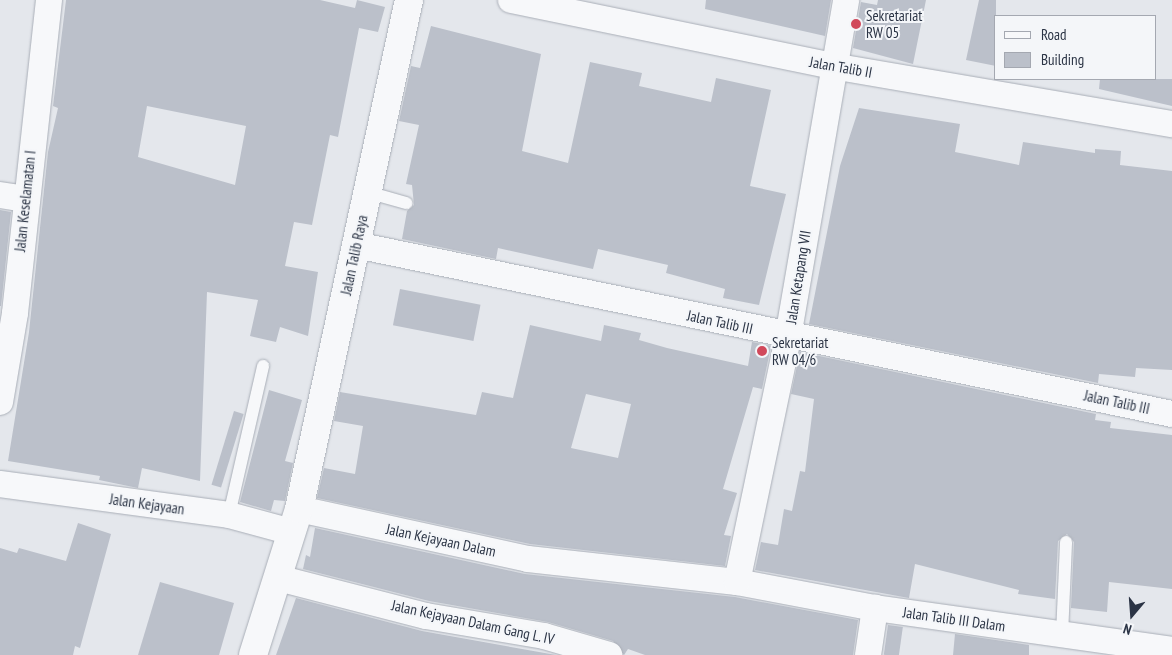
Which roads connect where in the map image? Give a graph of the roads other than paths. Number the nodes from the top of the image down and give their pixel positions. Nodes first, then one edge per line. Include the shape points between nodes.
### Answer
1 (49, 0) edge
2 (409, 0) edge
3 (511, 0) edge
4 (846, 0) edge
5 (832, 66) junction
6 (1172, 124) edge
7 (367, 192) junction
8 (12, 197) edge
9 (406, 203) dead end
10 (356, 244) junction
11 (788, 337) junction
12 (263, 366) dead end
13 (0, 402) edge
14 (1172, 414) edge
15 (0, 484) edge
16 (229, 515) junction
17 (295, 521) junction
18 (1066, 542) dead end
19 (278, 578) junction
20 (737, 582) junction
21 (875, 608) junction
22 (1062, 634) junction
23 (1155, 651) edge
24 (253, 655) edge
25 (610, 655) edge
26 (868, 655) edge

1 - 8 street, Jalan Keselamatan I
2 - 7 street, Jalan Talib Raya
3 - 5 street, Jalan Talib II
4 - 5 street, Jalan Ketapang VII
5 - 6 street, Jalan Talib II
5 - 11 street, Jalan Ketapang VII
7 - 9 lane
7 - 10 street, Jalan Talib Raya
8 - 13 street, Jalan Keselamatan I via 15,313
10 - 11 street, Jalan Talib III
10 - 17 street, Jalan Talib Raya
11 - 14 street, Jalan Talib III
11 - 20 street, Jalan Ketapang VII
12 - 16 lane
15 - 16 street, Jalan Kejayaan
16 - 17 street, Jalan Kejayaan
17 - 19 street
17 - 20 street, Jalan Kejayaan Dalam via 528,559
18 - 22 lane
19 - 24 street
19 - 25 street, Jalan Kejayaan Dalam Gang L. IV via 426,616 544,636
20 - 21 street, Jalan Talib III Dalam
21 - 22 street, Jalan Talib III Dalam
21 - 26 street
22 - 23 street, Jalan Talib III Dalam

